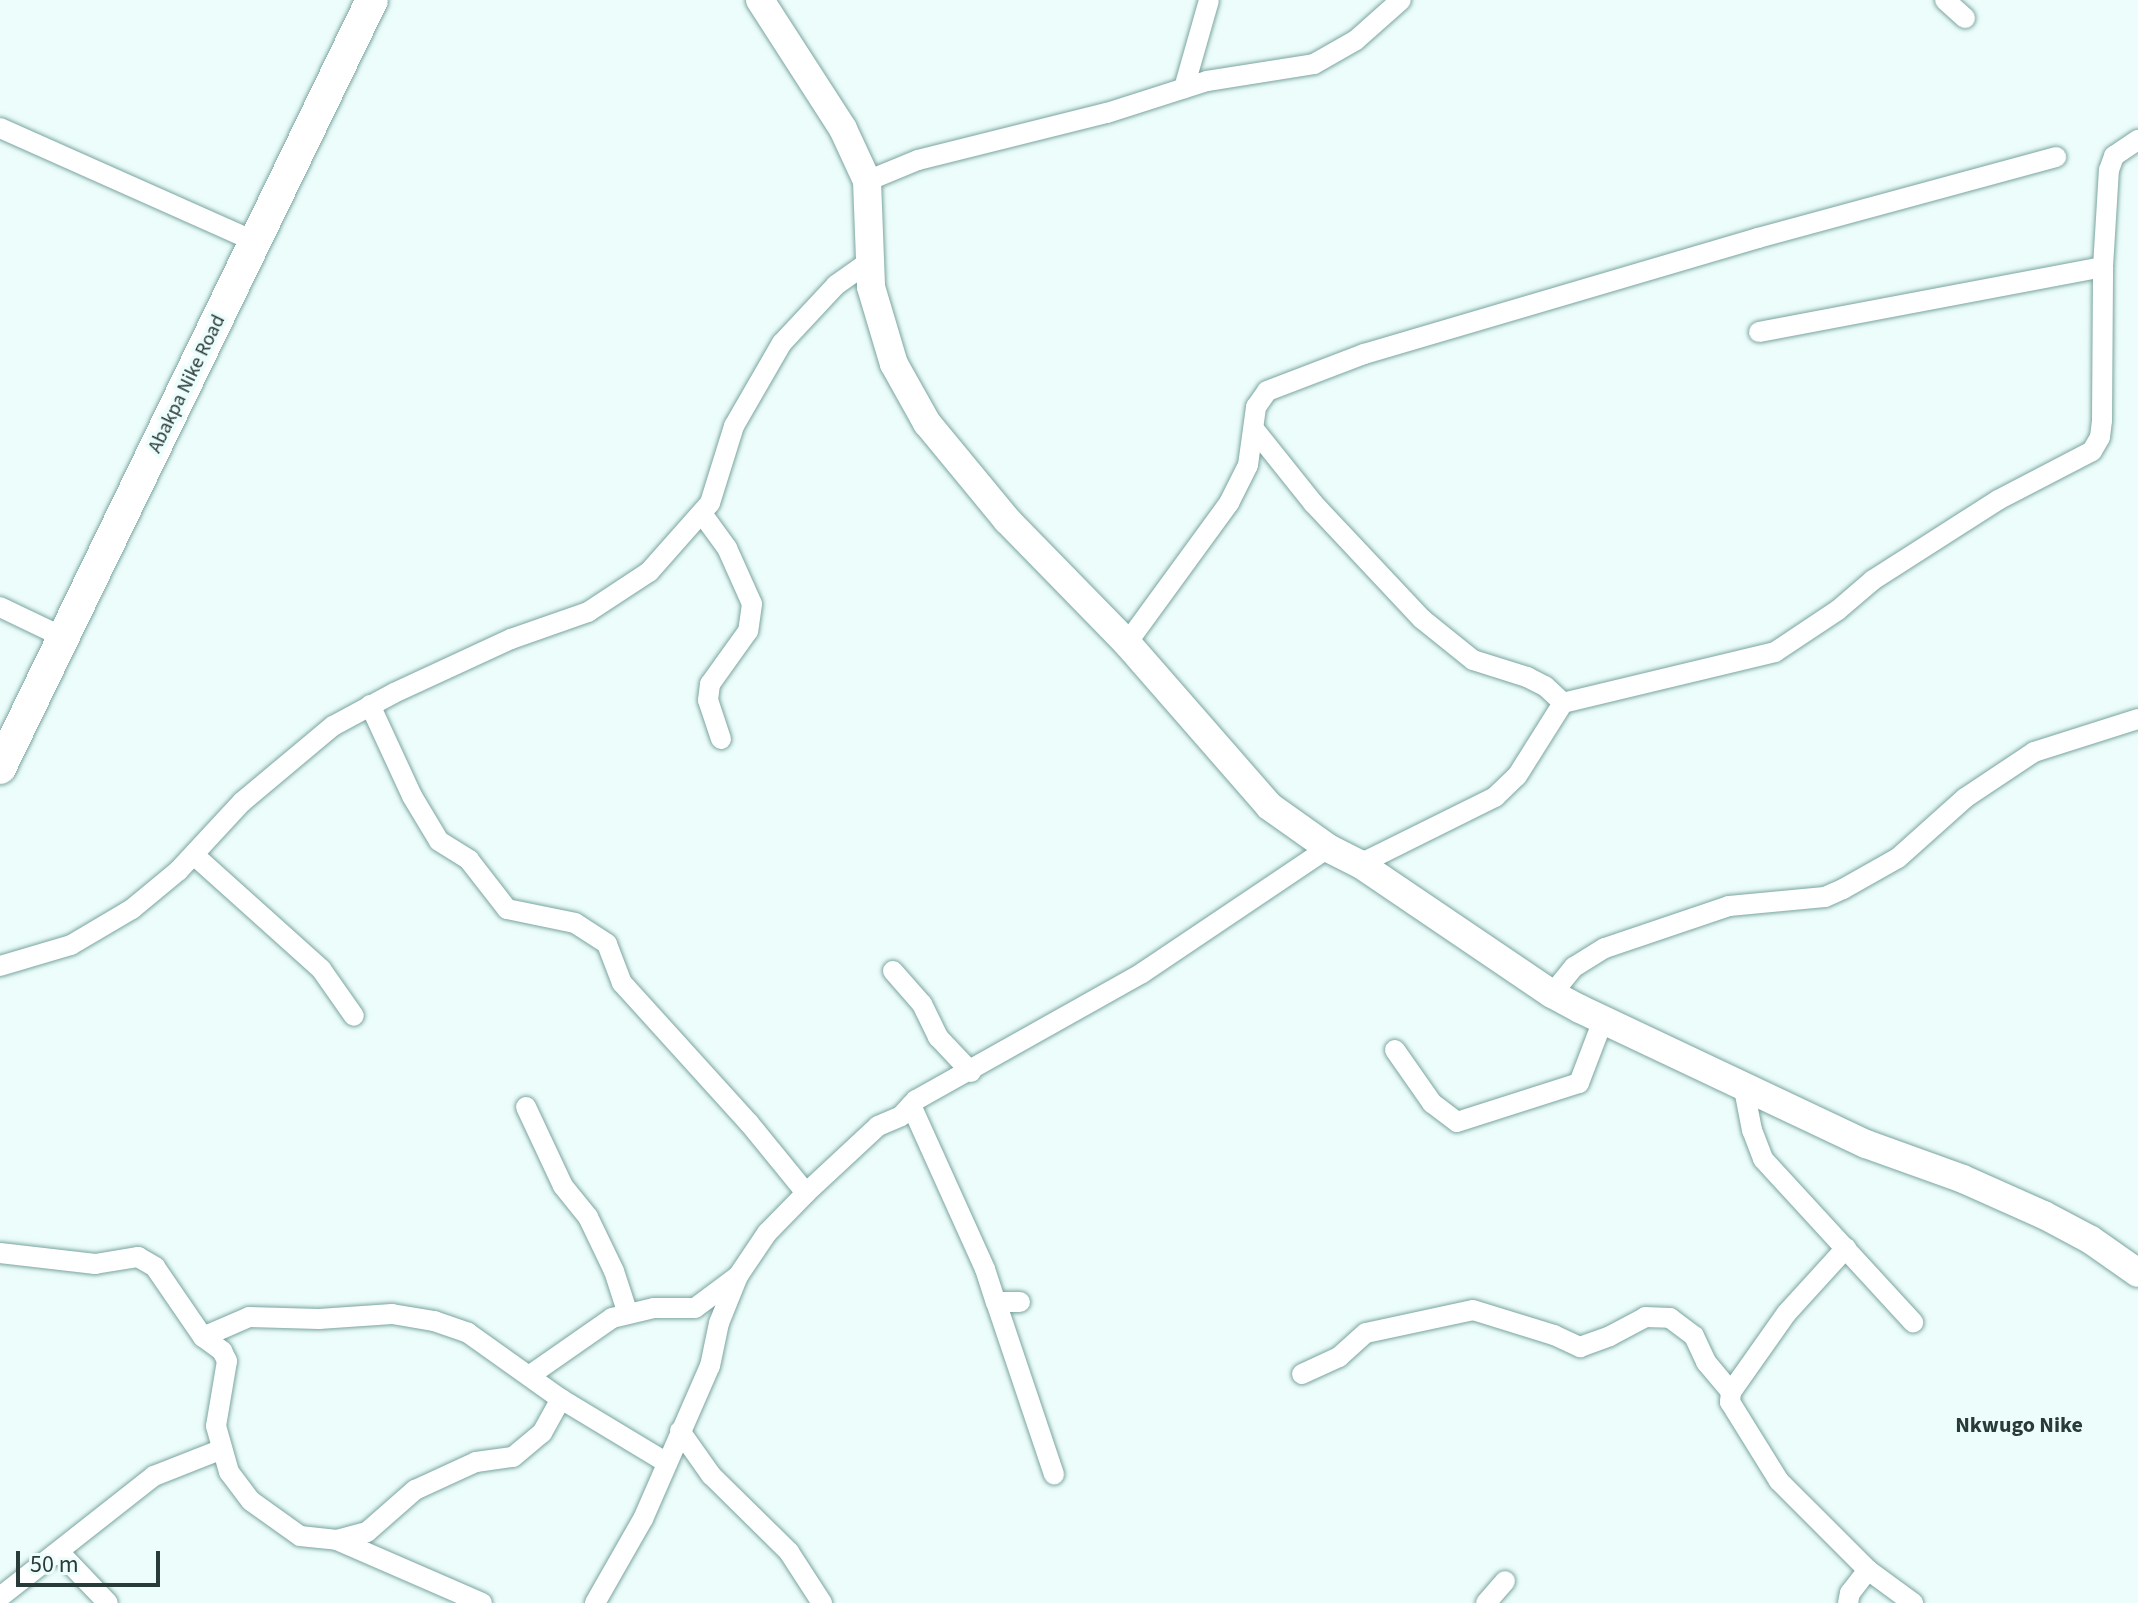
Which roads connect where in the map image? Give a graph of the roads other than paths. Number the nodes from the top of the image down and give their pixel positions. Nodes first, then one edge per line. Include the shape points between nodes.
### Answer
1 (372, 0) edge
2 (760, 0) edge
3 (1209, 0) edge
4 (1401, 0) edge
5 (1945, 0) edge
6 (1965, 18) dead end
7 (1184, 88) junction
8 (0, 128) edge
9 (2138, 140) edge
10 (2056, 157) dead end
11 (867, 181) junction
12 (254, 241) junction
13 (870, 261) junction
14 (2103, 267) junction
15 (1759, 332) dead end
16 (1254, 429) junction
17 (703, 515) junction
18 (0, 607) edge
19 (63, 637) junction
20 (1127, 643) junction
21 (1563, 703) junction
22 (370, 705) junction
23 (2138, 719) edge
24 (721, 739) dead end
25 (0, 768) edge
26 (1328, 848) junction
27 (194, 855) junction
28 (1360, 864) junction
29 (0, 966) edge
30 (893, 971) dead end
31 (1552, 994) junction
32 (354, 1016) dead end
33 (1603, 1020) junction
34 (1395, 1050) dead end
35 (971, 1072) junction
36 (1744, 1089) junction
37 (911, 1105) junction
38 (526, 1107) dead end
39 (806, 1193) junction
40 (1846, 1248) junction
41 (0, 1253) edge
42 (2138, 1273) edge
43 (738, 1276) junction
44 (996, 1302) junction
45 (1020, 1302) dead end
46 (628, 1314) junction
47 (1913, 1322) dead end
48 (203, 1337) junction
49 (1302, 1374) dead end
50 (529, 1376) junction
51 (1731, 1392) junction
52 (561, 1399) junction
53 (680, 1431) junction
54 (220, 1450) junction
55 (667, 1463) junction
56 (1054, 1474) dead end
57 (337, 1540) junction
58 (60, 1553) junction
59 (1868, 1570) junction
60 (1505, 1581) dead end
61 (0, 1597) edge
62 (108, 1603) edge
63 (482, 1603) edge
64 (595, 1603) edge
65 (822, 1603) edge
66 (1486, 1603) edge
67 (1848, 1603) edge
68 (1913, 1603) edge

1 - 12 main road, Abakpa Nike Road
2 - 11 street via 843,129
3 - 7 street
4 - 7 street via 1356,40 1314,64
5 - 6 street
7 - 11 street via 1107,113 918,160
8 - 12 street
9 - 14 street via 2114,156 2109,170
10 - 16 street via 1364,354 1267,391 1256,407
11 - 13 street
12 - 19 main road, Abakpa Nike Road
13 - 17 street via 836,285 782,343 741,410 716,491
13 - 20 street via 871,287 887,346 927,423 1007,520
14 - 15 street
14 - 21 street via 2102,420 2092,451 1998,500 1873,580 1775,652
16 - 20 street via 1248,465 1229,503
16 - 21 street via 1313,503 1422,619 1473,660 1527,677
17 - 22 street via 649,572 602,606 511,639
17 - 24 street via 727,548 752,604 748,631 710,684 708,700
18 - 19 street
19 - 25 main road, Abakpa Nike Road
20 - 26 street via 1269,806
21 - 28 street via 1517,776 1495,797
22 - 27 street via 313,740 242,802
22 - 39 street via 439,841 469,860 507,909 575,923 607,944 622,983
23 - 31 street via 2034,752 1965,798 1898,858 1843,889 1825,897 1729,906 1605,948 1574,967
26 - 28 street
26 - 35 street via 1142,973
27 - 29 street via 111,923 71,945
27 - 32 street via 321,969
28 - 31 street
30 - 35 street via 922,1004 938,1037
31 - 33 street
33 - 34 street via 1579,1083 1457,1122 1432,1103
33 - 36 street
35 - 37 street
36 - 40 street via 1763,1159
36 - 42 street via 2044,1215
37 - 39 street via 878,1126
37 - 44 street
38 - 46 street via 563,1186 588,1217
39 - 43 street via 767,1233
40 - 47 street
40 - 51 street via 1786,1314
41 - 48 street via 95,1264 138,1257 155,1267
43 - 46 street via 695,1308
43 - 53 street via 719,1323 710,1366
44 - 45 street
44 - 56 street
46 - 50 street via 612,1318
48 - 50 street via 249,1317 392,1314 468,1333
48 - 54 street via 227,1361 216,1409
49 - 51 street via 1339,1357 1366,1333 1473,1310 1580,1347 1645,1317 1670,1318 1694,1336 1706,1362
50 - 52 street
51 - 59 street via 1737,1415 1779,1481
52 - 55 street
52 - 57 street via 542,1433 513,1457 476,1462 422,1486 367,1532
53 - 55 street
53 - 65 street via 711,1475 789,1552
54 - 57 street via 242,1492 277,1523 300,1536
54 - 58 street via 154,1476
55 - 64 street via 635,1536
57 - 63 street
58 - 61 street
58 - 62 street
59 - 67 street
59 - 68 street
60 - 66 street

